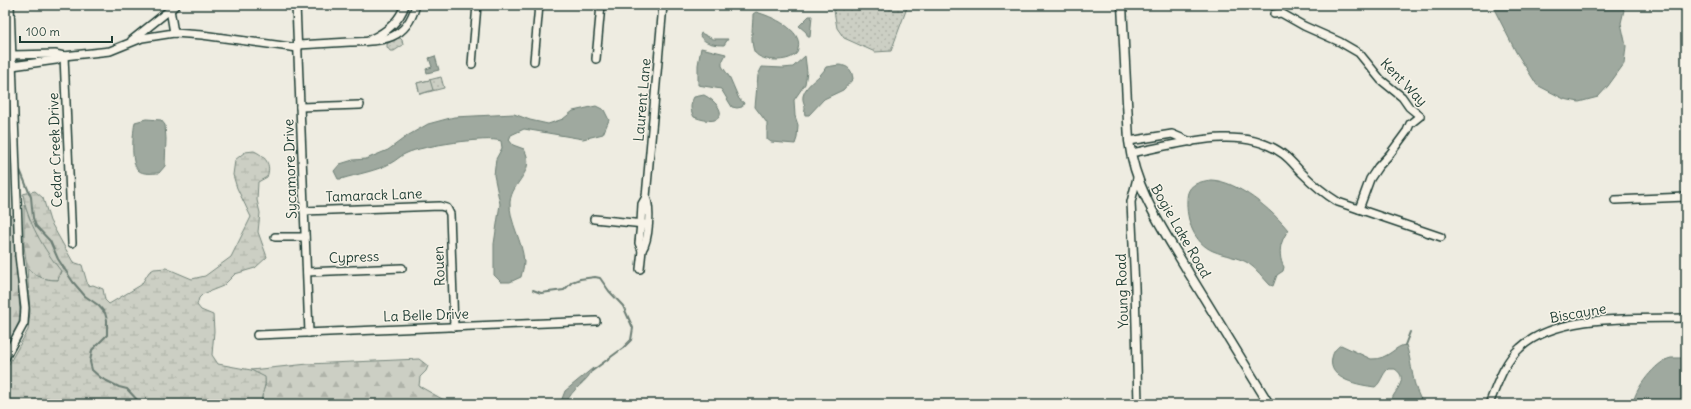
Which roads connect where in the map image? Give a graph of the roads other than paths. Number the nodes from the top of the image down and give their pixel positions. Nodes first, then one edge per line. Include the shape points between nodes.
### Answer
1 (10, 5) edge
2 (296, 5) edge
3 (405, 5) edge
4 (416, 5) edge
5 (477, 5) edge
6 (539, 5) edge
7 (601, 5) edge
8 (663, 5) edge
9 (1122, 5) edge
10 (173, 7) edge
11 (1274, 14) dead end
12 (174, 33) junction
13 (363, 42) junction
14 (124, 46) junction
15 (298, 46) junction
16 (12, 55) junction
17 (64, 56) junction
18 (596, 59) dead end
19 (534, 61) dead end
20 (472, 64) dead end
21 (12, 66) junction
22 (360, 105) dead end
23 (300, 107) junction
24 (1130, 141) junction
25 (1192, 142) junction
26 (1131, 154) junction
27 (1137, 178) junction
28 (1686, 197) edge
29 (1615, 200) dead end
30 (445, 207) joint
31 (1359, 208) junction
32 (304, 211) junction
33 (594, 219) dead end
34 (644, 224) junction
35 (275, 237) dead end
36 (305, 237) junction
37 (1441, 237) dead end
38 (72, 243) dead end
39 (402, 268) dead end
40 (640, 269) dead end
41 (307, 272) junction
42 (1686, 318) edge
43 (596, 321) dead end
44 (454, 327) junction
45 (309, 333) junction
46 (257, 335) dead end
47 (5, 358) edge
48 (1138, 404) edge
49 (1269, 404) edge
50 (1489, 404) edge

1 - 16 street
2 - 15 street, Sycamore Drive
3 - 13 street via 389,29
4 - 13 street via 409,22 396,35
5 - 20 street
6 - 19 street
7 - 18 street
8 - 34 street, Laurent Lane via 646,197 649,204
9 - 24 main road, Bogie Lake Road
10 - 12 street
10 - 14 street
11 - 31 street, Kent Way via 1281,13 1355,50 1381,80 1420,116 1410,124 1370,179
12 - 14 street via 147,37
12 - 15 street
13 - 15 street
14 - 17 street via 110,51
15 - 23 street, Sycamore Drive
16 - 17 street
16 - 21 street
17 - 21 street via 56,60
17 - 38 street, Cedar Creek Drive
21 - 47 street via 19,254 25,308 24,323
22 - 23 street
23 - 32 street, Sycamore Drive
24 - 25 street via 1172,134
24 - 26 main road, Bogie Lake Road
25 - 26 street
25 - 31 street via 1238,138 1265,143 1283,154 1338,202
26 - 27 main road, Bogie Lake Road
27 - 48 street, Young Road via 1131,202
27 - 49 main road, Bogie Lake Road via 1155,216
28 - 29 street
30 - 32 street, Tamarack Lane
30 - 44 street, Rouen via 450,214
31 - 37 street
32 - 36 street, Sycamore Drive
33 - 34 street
34 - 40 street, Laurent Lane via 646,244 642,250
35 - 36 street
36 - 41 street, Sycamore Drive
39 - 41 street, Cypress
41 - 45 street, Sycamore Drive
42 - 50 street, Biscayne via 1595,321 1573,324 1534,337 1519,348 1505,366
43 - 44 street, La Belle Drive
44 - 45 street, La Belle Drive
45 - 46 street, La Belle Drive

